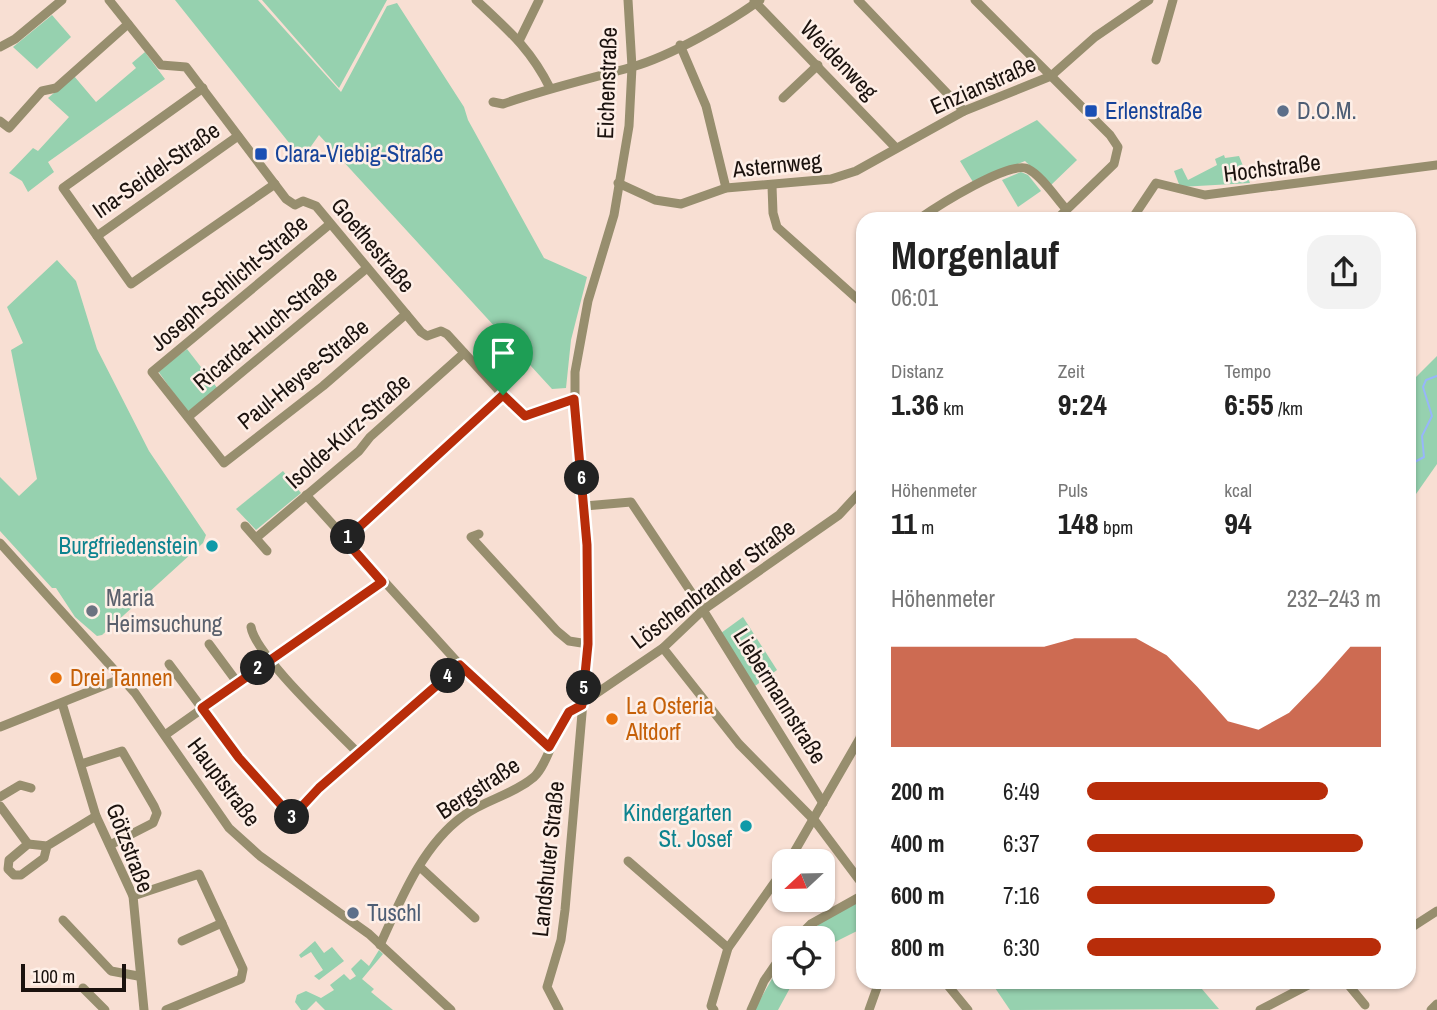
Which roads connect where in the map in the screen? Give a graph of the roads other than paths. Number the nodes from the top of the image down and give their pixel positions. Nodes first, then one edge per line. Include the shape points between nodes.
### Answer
1 (62, 0) edge
2 (108, 0) edge
3 (476, 0) edge
4 (539, 0) edge
5 (628, 0) edge
6 (858, 0) edge
7 (1149, 0) edge
8 (1172, 0) edge
9 (757, 1) edge
10 (980, 2) edge
11 (128, 24) junction
12 (520, 40) junction
13 (680, 45) junction
14 (0, 47) edge
15 (1156, 60) dead end
16 (818, 65) junction
17 (632, 67) junction
18 (1051, 76) junction
19 (203, 88) junction
20 (550, 88) junction
21 (783, 98) dead end
22 (493, 102) dead end
23 (964, 111) junction
24 (0, 121) edge
25 (238, 136) junction
26 (896, 148) junction
27 (1437, 165) edge
28 (618, 183) junction
29 (275, 184) junction
30 (772, 186) junction
31 (726, 188) junction
32 (1066, 209) junction
33 (931, 212) edge
34 (1063, 212) edge
35 (1137, 212) edge
36 (330, 224) junction
37 (97, 236) junction
38 (367, 268) junction
39 (856, 298) edge
40 (406, 314) junction
41 (464, 353) junction
42 (503, 395) junction
43 (574, 399) junction
44 (575, 414) joint
45 (188, 417) junction
46 (306, 495) junction
47 (856, 497) edge
48 (585, 506) junction
49 (245, 526) dead end
50 (478, 534) dead end
51 (256, 538) junction
52 (345, 540) junction
53 (0, 543) edge
54 (267, 551) dead end
55 (382, 582) junction
56 (703, 610) junction
57 (251, 627) dead end
58 (209, 644) dead end
59 (588, 644) junction
60 (663, 648) junction
61 (271, 659) junction
62 (169, 664) dead end
63 (460, 665) junction
64 (123, 678) junction
65 (237, 682) junction
66 (62, 703) junction
67 (582, 705) junction
68 (202, 708) junction
69 (0, 727) edge
70 (165, 735) junction
71 (549, 747) junction
72 (856, 747) edge
73 (359, 754) junction
74 (81, 764) junction
75 (31, 789) dead end
76 (0, 797) edge
77 (823, 803) junction
78 (0, 806) edge
79 (96, 816) junction
80 (814, 821) junction
81 (28, 844) junction
82 (110, 845) junction
83 (47, 846) junction
84 (796, 849) edge
85 (628, 861) dead end
86 (420, 867) junction
87 (856, 876) edge
88 (772, 886) edge
89 (133, 897) junction
90 (856, 899) edge
91 (1437, 911) edge
92 (475, 918) dead end
93 (64, 920) dead end
94 (222, 923) junction
95 (1416, 924) edge
96 (809, 926) edge
97 (181, 941) dead end
98 (380, 945) junction
99 (728, 948) junction
100 (772, 969) edge
101 (138, 976) junction
102 (83, 988) dead end
103 (876, 989) edge
104 (951, 989) edge
105 (1303, 989) edge
106 (1352, 989) edge
107 (1437, 1004) edge
108 (1365, 1005) dead end
109 (1274, 1007) edge
110 (105, 1010) edge
111 (144, 1010) edge
112 (166, 1010) edge
113 (451, 1010) edge
114 (559, 1010) edge
115 (714, 1010) edge
116 (751, 1010) edge
117 (869, 1010) edge
118 (968, 1010) edge
119 (1261, 1010) edge
120 (1431, 1010) edge

1 - 14 street
2 - 11 street, Goethestraße
3 - 12 street
4 - 12 street
5 - 17 street, Eichenstraße
6 - 23 street
7 - 18 street, Enzianstraße via 1095,37
8 - 15 street
9 - 13 street
9 - 16 street, Weidenweg
10 - 18 street
11 - 19 street, Goethestraße via 161,65 184,65
11 - 24 street via 55,88 42,91 9,128
12 - 20 street
13 - 17 street
13 - 31 street via 706,106
16 - 21 street
16 - 26 street, Weidenweg
17 - 20 street
17 - 28 street, Eichenstraße via 629,126
18 - 23 street, Enzianstraße
18 - 32 street via 1110,135 1119,151 1114,164
19 - 25 street, Goethestraße
19 - 37 street via 63,188
20 - 22 street via 503,104
23 - 26 street, Enzianstraße
25 - 29 street, Goethestraße
25 - 37 street, Ina-Seidel-Straße
26 - 30 street, Asternweg via 856,171 831,179
27 - 35 street, Hochstraße via 1205,195 1156,183
28 - 31 street, Asternweg via 669,205
28 - 43 street, Eichenstraße via 614,215 576,356
29 - 36 street, Goethestraße via 290,203 312,203
29 - 37 street via 131,284
30 - 31 street, Asternweg
30 - 39 street via 777,228
32 - 33 street via 1031,170 1021,167 991,177
32 - 34 street
36 - 38 street, Goethestraße
36 - 45 street, Joseph-Schlicht-Straße via 152,372
38 - 40 street, Goethestraße
38 - 45 street, Ricarda-Huch-Straße
40 - 41 street, Goethestraße via 424,334 444,332
40 - 45 street, Paul-Heyse-Straße via 224,463
41 - 42 street, Goethestraße
41 - 46 street, Isolde-Kurz-Straße
42 - 43 street, Goethestraße via 525,416
42 - 52 street
43 - 44 street, Eichenstraße
44 - 48 street, Landshuter Straße
46 - 51 street, Isolde-Kurz-Straße
46 - 52 street
47 - 56 street, Löschenbrander Straße via 839,516
48 - 56 street, Liebermannstraße via 631,502
48 - 59 street, Landshuter Straße
49 - 51 street
50 - 59 street via 471,537 557,631 569,641
51 - 54 street
52 - 55 street
53 - 64 street, Hauptstraße
55 - 61 street
55 - 63 street
56 - 60 street, Löschenbrander Straße
56 - 77 street, Liebermannstraße
57 - 61 street
58 - 65 street
59 - 67 street, Landshuter Straße
60 - 67 street, Löschenbrander Straße
60 - 80 street via 739,744
61 - 65 street
61 - 73 street
62 - 68 street
63 - 71 street
63 - 73 street
64 - 66 street
64 - 70 street, Hauptstraße
65 - 68 street
66 - 69 street
66 - 74 street, Götzstraße
67 - 71 street, Bergstraße via 569,712
67 - 114 street, Landshuter Straße via 565,910 547,987
68 - 70 street
68 - 73 street via 292,817
70 - 98 street, Hauptstraße via 211,805 241,840
71 - 86 street, Bergstraße via 536,776 465,814 440,835
72 - 77 street
74 - 79 street, Götzstraße
74 - 82 street via 122,751 157,813 153,823
75 - 76 street via 20,785
77 - 80 street
78 - 81 street
79 - 82 street, Götzstraße
79 - 83 street
80 - 84 street
80 - 87 street
81 - 83 street
81 - 83 street via 6,864 14,875 39,863
82 - 89 street, Götzstraße
85 - 99 street
86 - 92 street
86 - 98 street, Bergstraße
88 - 99 street
89 - 94 street via 199,874
89 - 101 street, Götzstraße
90 - 96 street
91 - 95 street
93 - 101 street via 111,971
94 - 97 street
94 - 112 street via 243,969 241,979
98 - 113 street, Hauptstraße
99 - 115 street via 711,1006
100 - 116 street
101 - 111 street, Götzstraße
102 - 110 street
103 - 117 street
104 - 118 street
105 - 109 street
106 - 108 street
107 - 120 street
109 - 119 street

